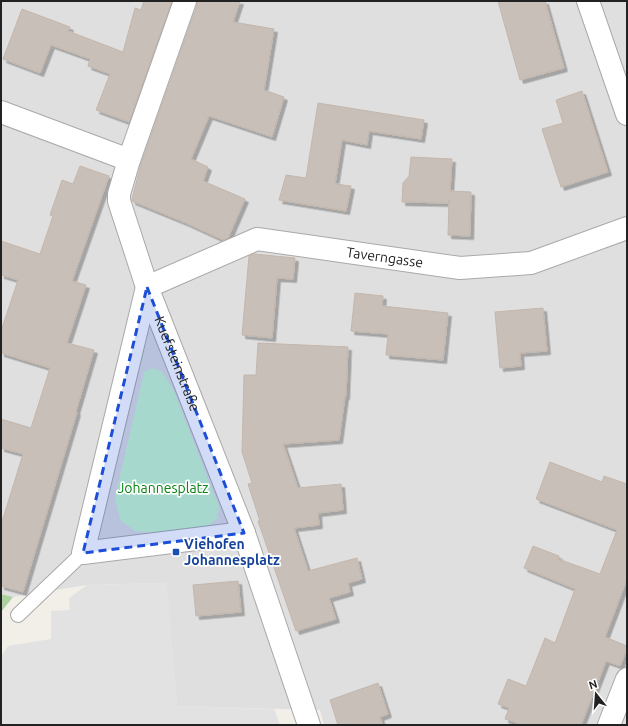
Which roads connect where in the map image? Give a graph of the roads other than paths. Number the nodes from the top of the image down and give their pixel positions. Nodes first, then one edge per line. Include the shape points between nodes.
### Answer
1 (185, 1) edge
2 (588, 1) edge
3 (1, 112) edge
4 (627, 114) edge
5 (128, 160) junction
6 (627, 228) edge
7 (147, 287) junction
8 (244, 533) junction
9 (83, 553) junction
10 (18, 615) dead end
11 (627, 679) edge
12 (309, 725) edge
13 (609, 725) edge

1 - 5 street, Kuefsteinstraße
2 - 4 street
3 - 5 street
5 - 7 street, Kuefsteinstraße via 119,201
6 - 7 street, Taverngasse via 531,262 460,268 257,239
7 - 8 street, Kuefsteinstraße
7 - 9 street
8 - 9 street
8 - 12 street, Kuefsteinstraße
9 - 10 lane
11 - 13 street

